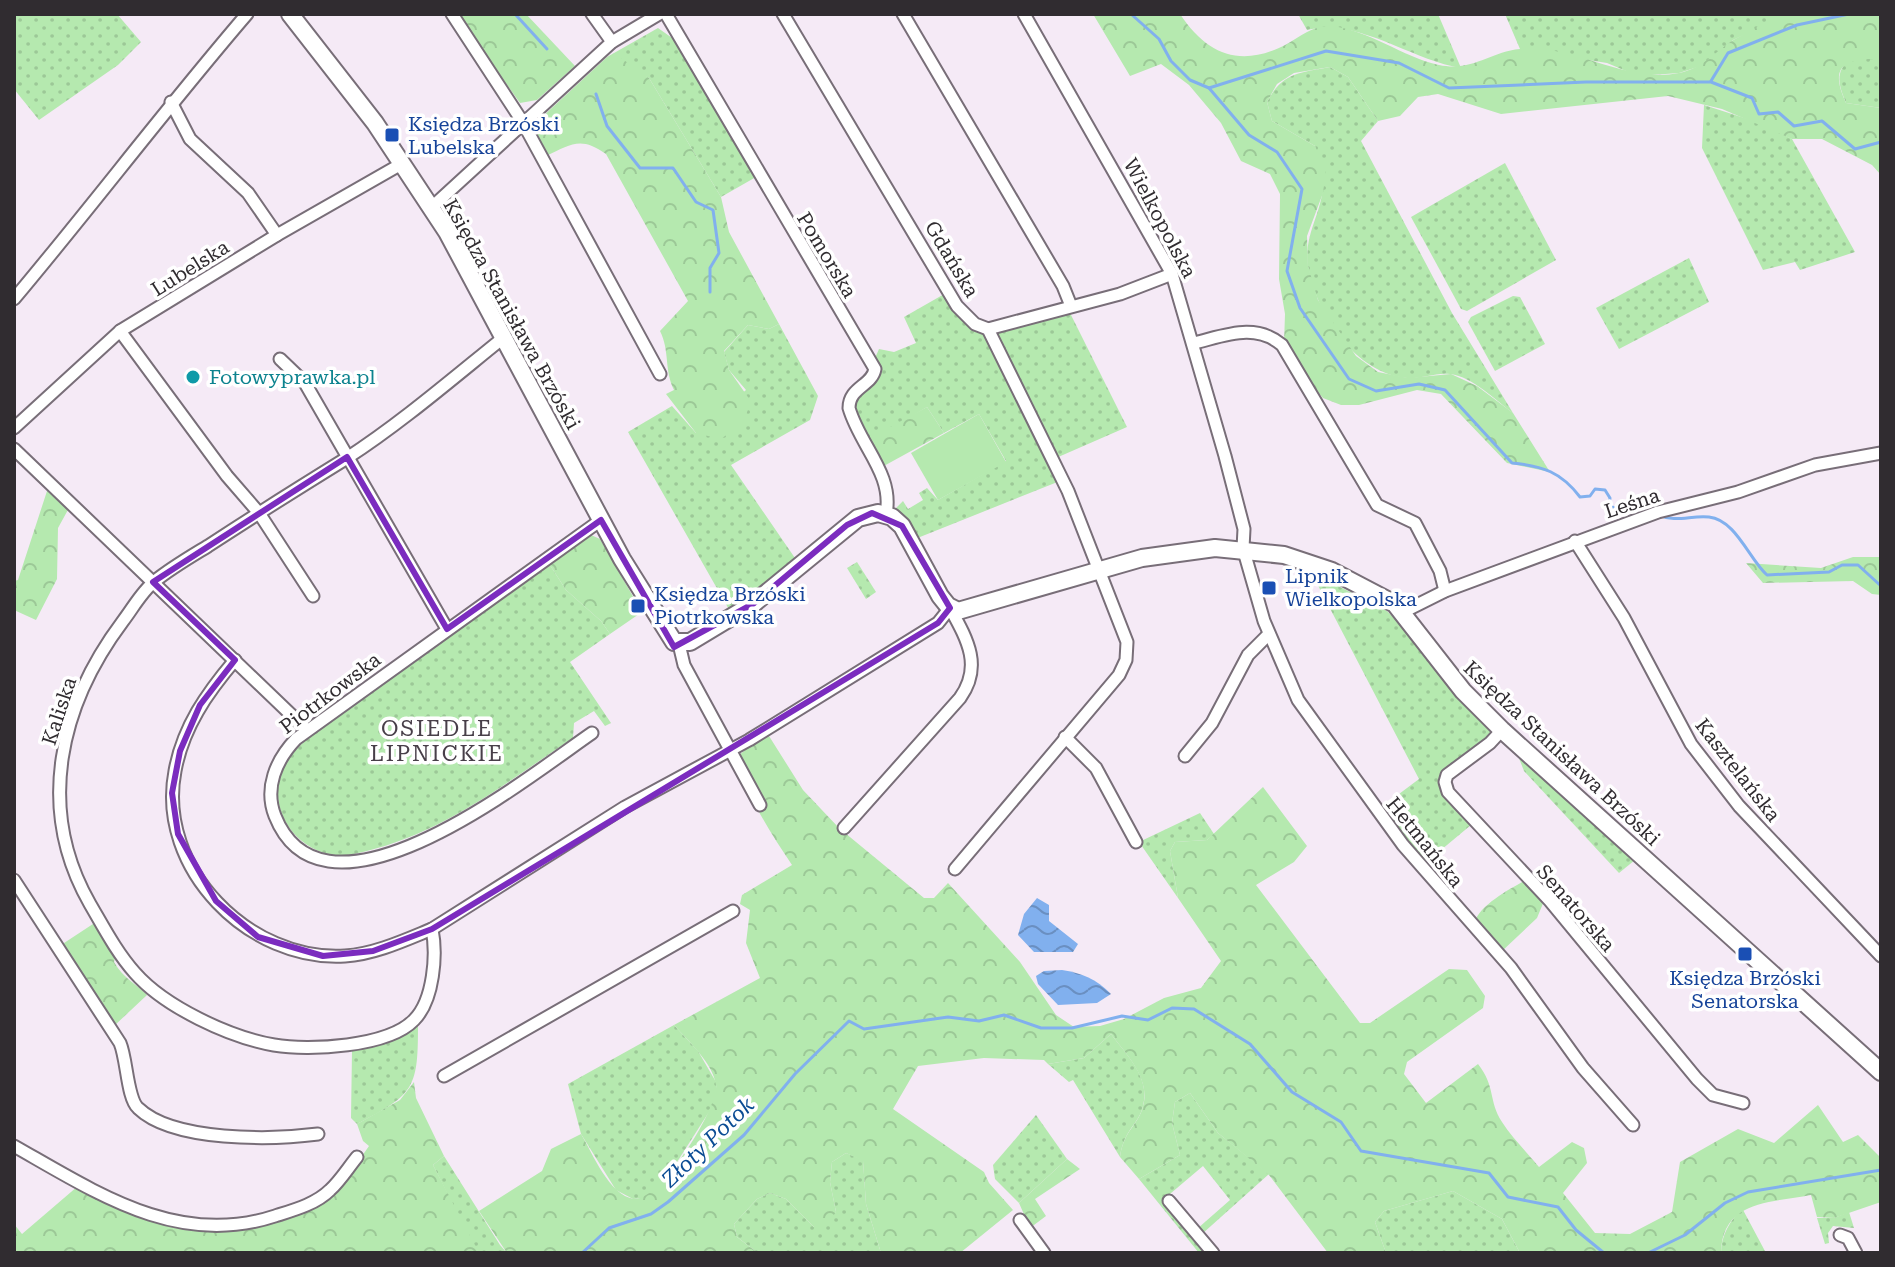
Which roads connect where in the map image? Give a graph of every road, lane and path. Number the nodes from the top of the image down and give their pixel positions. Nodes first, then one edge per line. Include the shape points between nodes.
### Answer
1 (247, 14) edge
2 (290, 14) edge
3 (452, 14) edge
4 (592, 14) edge
5 (659, 14) edge
6 (666, 14) edge
7 (783, 14) edge
8 (903, 14) edge
9 (1024, 14) edge
10 (612, 42) junction
11 (171, 102) junction
12 (522, 121) junction
13 (403, 163) junction
14 (432, 207) junction
15 (277, 235) junction
16 (1172, 274) junction
17 (14, 299) edge
18 (1071, 306) junction
19 (988, 329) junction
20 (120, 331) junction
21 (503, 338) junction
22 (1194, 343) junction
23 (280, 359) dead end
24 (660, 374) dead end
25 (14, 428) edge
26 (14, 449) edge
27 (1881, 453) edge
28 (347, 457) junction
29 (259, 513) junction
30 (886, 514) junction
31 (601, 520) junction
32 (1575, 541) junction
33 (1243, 548) junction
34 (1098, 568) junction
35 (153, 582) junction
36 (1445, 591) junction
37 (313, 596) dead end
38 (950, 608) junction
39 (1403, 612) junction
40 (447, 629) junction
41 (1269, 634) junction
42 (679, 644) junction
43 (235, 660) junction
44 (307, 730) junction
45 (1502, 730) junction
46 (592, 733) dead end
47 (1065, 737) junction
48 (730, 749) junction
49 (1185, 756) dead end
50 (760, 805) dead end
51 (844, 828) dead end
52 (1136, 842) dead end
53 (955, 869) dead end
54 (14, 880) edge
55 (733, 911) dead end
56 (432, 929) junction
57 (1881, 956) edge
58 (1881, 1072) edge
59 (444, 1076) dead end
60 (1743, 1103) dead end
61 (1633, 1125) dead end
62 (318, 1134) dead end
63 (14, 1146) edge
64 (357, 1157) dead end
65 (1169, 1201) dead end
66 (1020, 1220) dead end
67 (1840, 1235) dead end
68 (1044, 1253) edge
69 (1213, 1253) edge
70 (1856, 1253) edge

1 - 11 street
2 - 13 street, Księdza Stanisława Brzóski
3 - 12 street
4 - 10 street
5 - 10 street
6 - 30 street, Pomorska via 875,369 850,396 849,408 886,481
7 - 19 street, Gdańska via 957,306
8 - 18 street
9 - 16 street, Wielkopolska
10 - 12 street
11 - 15 street via 190,139 248,193
11 - 17 street
12 - 14 street
12 - 24 street
13 - 14 street, Księdza Stanisława Brzóski
13 - 15 street, Lubelska
14 - 21 street, Księdza Stanisława Brzóski
15 - 20 street, Lubelska
16 - 18 street
16 - 22 street, Wielkopolska
18 - 19 street
19 - 34 street, Gdańska via 1050,450
20 - 25 street, Lubelska
20 - 29 street
21 - 28 street, Kaliska
21 - 31 street, Księdza Stanisława Brzóski
22 - 33 street, Wielkopolska via 1244,529
22 - 36 street via 1251,331 1282,345 1377,505 1415,523
23 - 28 street via 305,383
26 - 35 street
27 - 32 street, Leśna via 1815,465
28 - 29 street, Kaliska
28 - 40 street
29 - 35 street, Kaliska
29 - 37 street
30 - 38 street via 902,526
30 - 42 street via 858,518 753,604
31 - 40 street, Piotrkowska
31 - 42 street, Księdza Stanisława Brzóski via 669,638
32 - 36 street, Leśna
32 - 57 street, Kasztelańska via 1624,618 1691,744 1739,806
33 - 34 street, Księdza Stanisława Brzóski via 1186,550
33 - 39 street, Księdza Stanisława Brzóski via 1332,571
33 - 41 street, Hetmańska
34 - 38 street, Księdza Stanisława Brzóski via 963,611
34 - 47 street, Gdańska via 1127,642 1126,660
35 - 43 street
35 - 56 street, Kaliska via 99,656 83,690 71,717 57,797 71,863 124,960 149,987 240,1037 323,1047 379,1037 415,1020 434,965
36 - 39 street, Leśna
38 - 48 street via 938,623
38 - 51 street via 970,649 971,681
39 - 45 street, Księdza Stanisława Brzóski via 1463,691
40 - 44 street, Piotrkowska
41 - 49 street via 1248,655 1212,723
41 - 61 street, Hetmańska via 1298,700 1341,763
42 - 48 street, Księdza Stanisława Brzóski via 684,665
43 - 44 street
43 - 56 street via 200,705 174,773 178,834 205,886 241,926 298,952 347,956
44 - 46 street, Piotrkowska via 277,763 273,810 289,841 334,863 415,845 446,832
45 - 58 street, Księdza Stanisława Brzóski
45 - 60 street, Senatorska via 1451,770 1445,782 1448,792 1550,901 1697,1079 1713,1095
47 - 52 street via 1096,768
47 - 53 street, Gdańska
48 - 50 street, Księdza Stanisława Brzóski
48 - 56 street via 625,807
54 - 62 street via 120,1043 137,1108 162,1123 195,1132
55 - 59 street
63 - 64 street via 155,1217 209,1228 241,1226 306,1206 330,1191
65 - 69 street
66 - 68 street
67 - 70 street

